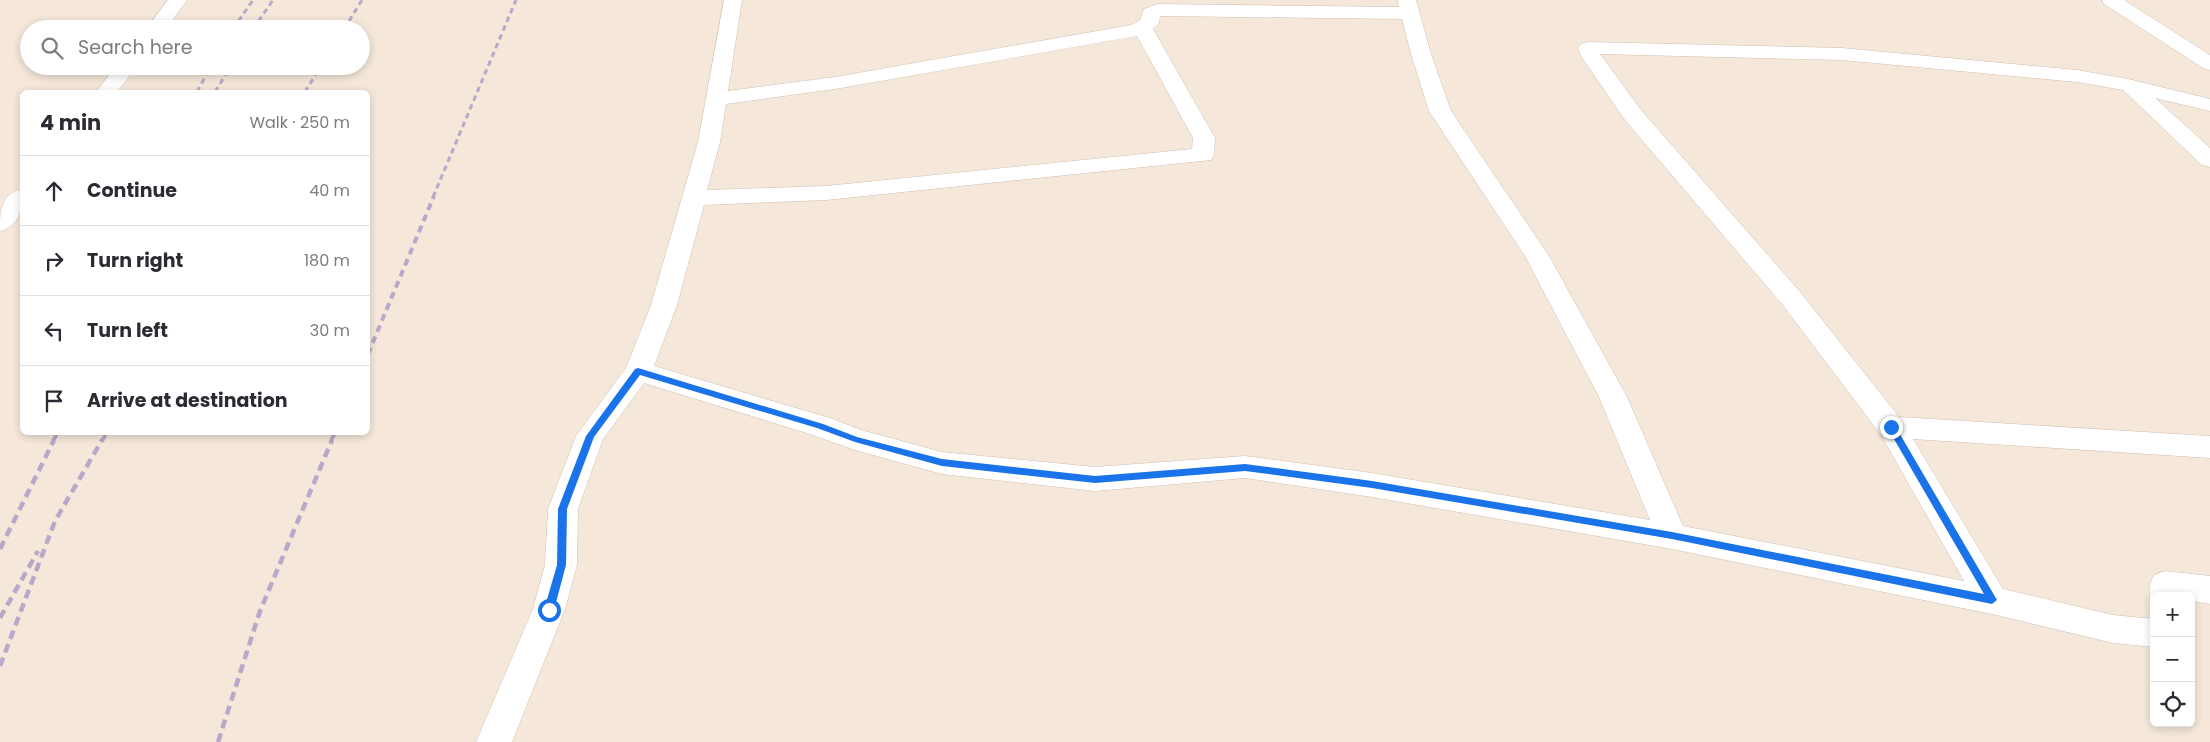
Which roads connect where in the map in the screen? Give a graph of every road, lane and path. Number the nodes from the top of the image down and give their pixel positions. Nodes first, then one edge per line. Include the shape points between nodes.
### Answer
1 (178, 0) edge
2 (733, 0) edge
3 (2110, 0) edge
4 (1409, 7) edge
5 (163, 20) edge
6 (1143, 28) junction
7 (2210, 64) edge
8 (120, 75) edge
9 (2128, 85) junction
10 (108, 90) edge
11 (717, 99) junction
12 (2210, 105) edge
13 (2210, 160) edge
14 (694, 198) junction
15 (20, 199) edge
16 (0, 224) edge
17 (638, 371) junction
18 (1891, 427) junction
19 (2210, 447) edge
20 (1672, 536) junction
21 (2210, 590) edge
22 (2165, 592) edge
23 (1992, 600) junction
24 (2150, 633) edge
25 (494, 742) edge

1 - 5 street
2 - 11 street
3 - 7 street
4 - 6 street via 1158,10 1152,13 1149,23
4 - 20 street via 1440,111 1537,256 1612,396
6 - 11 street via 835,83
6 - 14 street via 1204,138 1203,155 826,193
8 - 10 street
9 - 12 street
9 - 13 street
9 - 18 street via 2077,76 1842,54 1588,48 1633,115 1791,298
11 - 14 street
14 - 17 street via 664,306
15 - 16 street
17 - 20 street via 942,463 1095,479 1245,468 1372,485
17 - 25 street via 590,436 563,509 561,565 549,610
18 - 19 street
18 - 23 street
20 - 23 street
21 - 22 street via 2165,585
23 - 24 street via 2113,629

